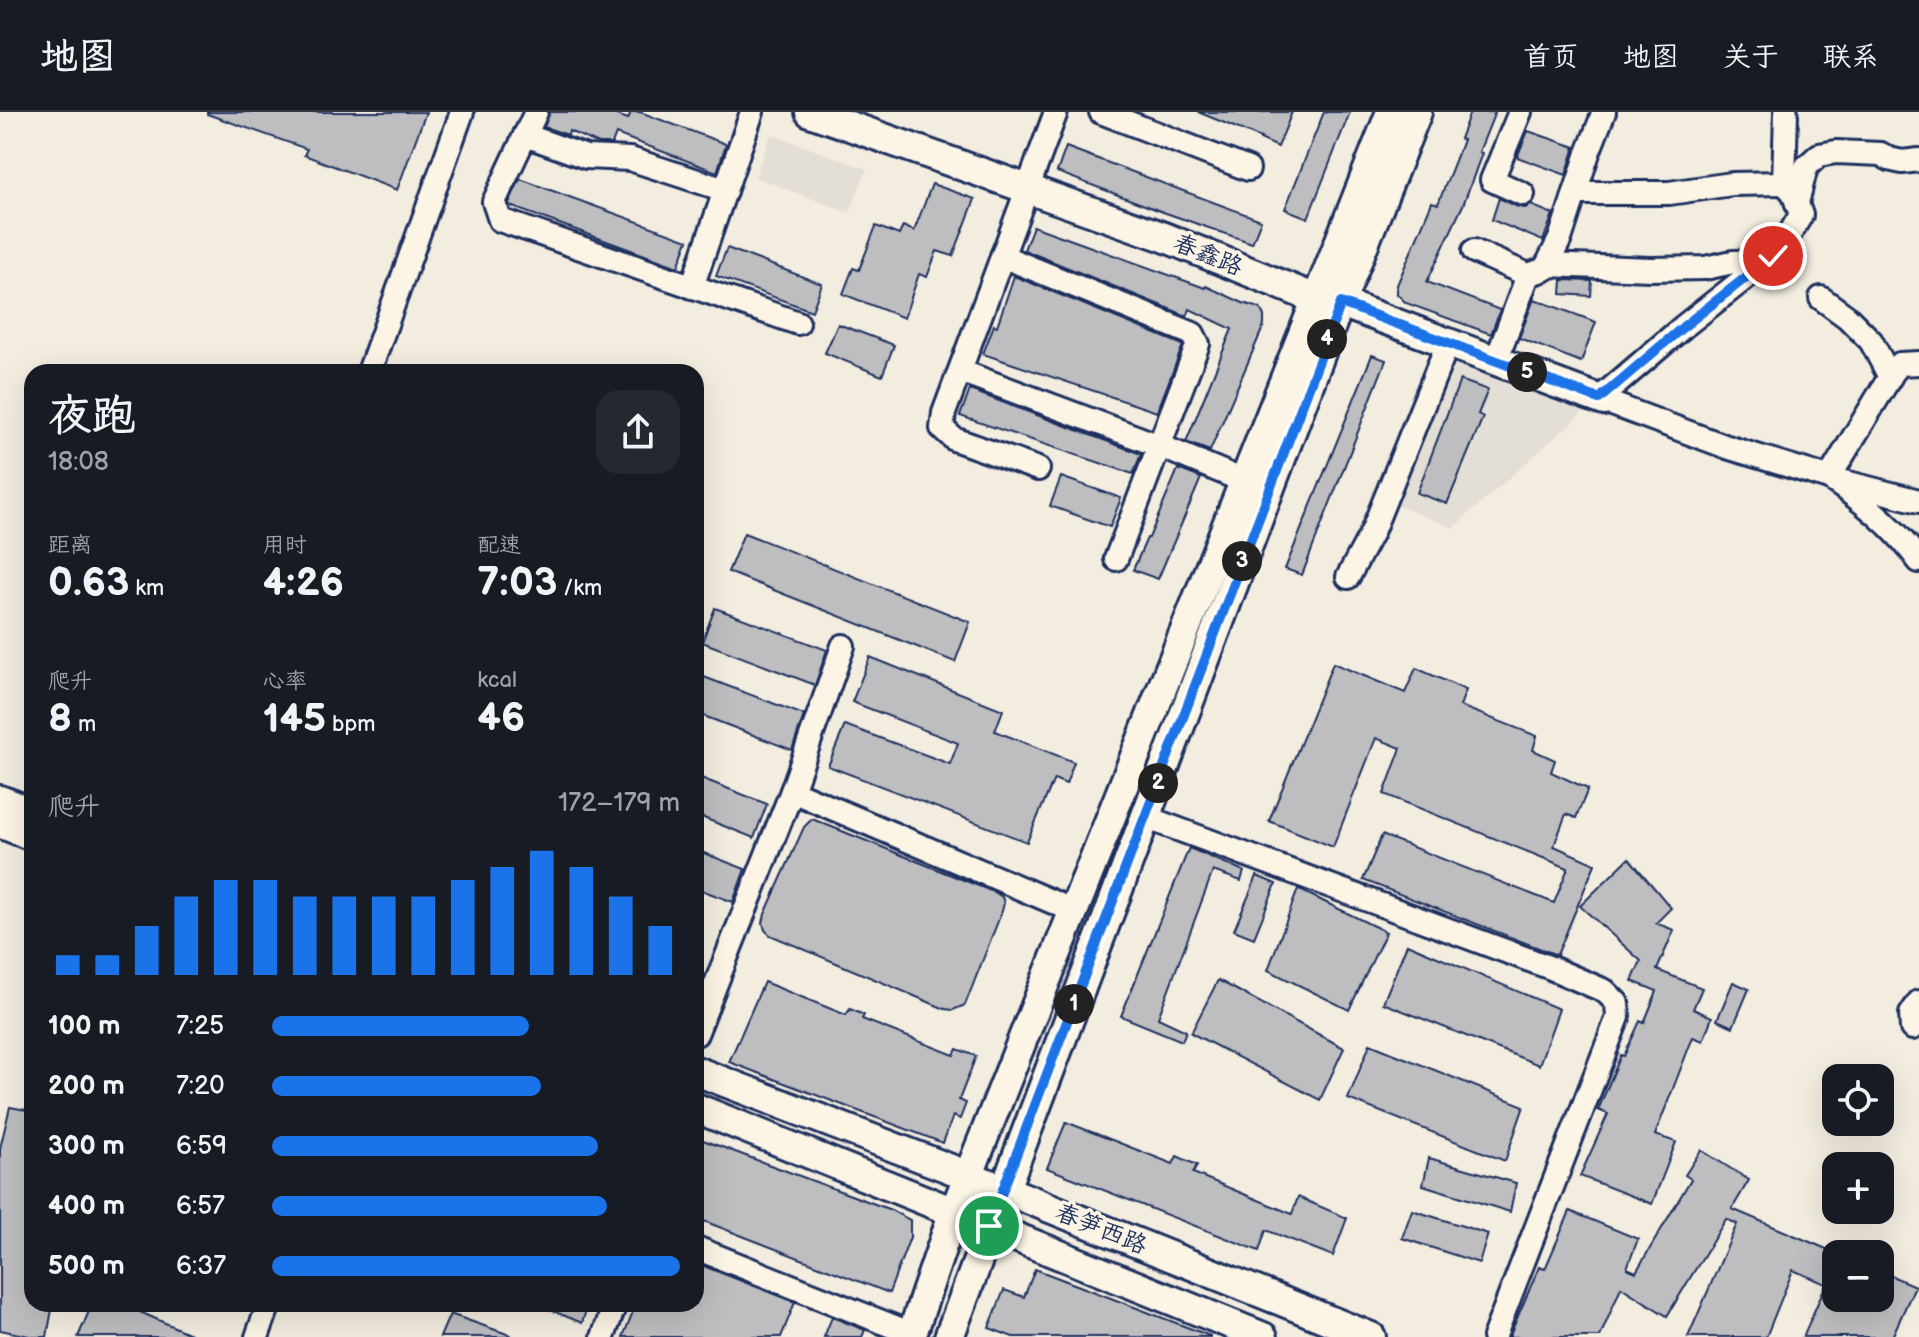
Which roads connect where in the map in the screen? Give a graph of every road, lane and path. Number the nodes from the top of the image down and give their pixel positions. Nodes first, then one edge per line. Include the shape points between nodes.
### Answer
1 (462, 112) edge
2 (536, 112) edge
3 (752, 112) edge
4 (810, 112) edge
5 (853, 112) edge
6 (1056, 112) edge
7 (1101, 112) edge
8 (1391, 112) edge
9 (1417, 112) edge
10 (1520, 112) edge
11 (1604, 112) edge
12 (1786, 112) edge
13 (525, 135) junction
14 (1919, 160) edge
15 (1248, 169) dead end
16 (1030, 182) junction
17 (1784, 183) junction
18 (725, 190) junction
19 (1575, 193) junction
20 (1523, 194) dead end
21 (1797, 203) junction
22 (1474, 251) dead end
23 (1002, 256) junction
24 (1767, 261) junction
25 (1537, 270) junction
26 (692, 287) junction
27 (1821, 298) dead end
28 (1325, 299) junction
29 (798, 323) dead end
30 (1448, 343) junction
31 (1496, 361) junction
32 (1919, 363) edge
33 (372, 364) edge
34 (960, 371) junction
35 (1890, 377) junction
36 (1602, 400) junction
37 (1160, 446) junction
38 (1038, 469) dead end
39 (1829, 478) junction
40 (1244, 481) junction
41 (1919, 501) edge
42 (1116, 559) dead end
43 (1919, 561) edge
44 (1348, 577) dead end
45 (843, 646) dead end
46 (792, 791) junction
47 (0, 800) edge
48 (24, 809) edge
49 (1145, 817) junction
50 (0, 823) edge
51 (24, 833) edge
52 (1074, 911) junction
53 (1919, 1002) edge
54 (704, 1014) edge
55 (1912, 1028) dead end
56 (704, 1074) edge
57 (704, 1111) edge
58 (968, 1177) junction
59 (1003, 1189) junction
60 (954, 1213) junction
61 (989, 1226) junction
62 (704, 1251) edge
63 (266, 1312) edge
64 (612, 1312) edge
65 (911, 1335) edge
66 (257, 1337) edge
67 (603, 1337) edge
68 (949, 1337) edge
69 (1263, 1337) edge
70 (1371, 1337) edge
71 (1494, 1337) edge

1 - 33 street
2 - 13 street
3 - 18 street
4 - 16 main road, 春鑫路
5 - 16 main road, 春鑫路
6 - 16 street
7 - 15 street
8 - 28 main road
9 - 28 main road
10 - 20 street via 1492,180
11 - 19 street
12 - 17 street
13 - 18 street via 586,157 630,159
13 - 26 street via 494,202 500,220
14 - 21 street via 1902,162 1881,154 1819,155 1806,167
16 - 23 street
16 - 28 main road, 春鑫路 via 1286,274
17 - 19 street via 1669,193
17 - 21 street
18 - 26 street
19 - 25 street via 1560,239
21 - 24 street via 1801,215
22 - 25 street
23 - 34 street
23 - 37 street via 1193,334 1198,344
24 - 25 street via 1705,268
24 - 36 street
25 - 31 street
26 - 29 street
27 - 35 street via 1871,341
28 - 30 main road, 春鑫路
28 - 40 main road
28 - 49 main road
30 - 31 main road, 春鑫路
30 - 44 street via 1372,532
31 - 36 main road, 春鑫路
32 - 35 street via 1900,364
34 - 37 street
34 - 38 street via 942,428 954,439
35 - 39 street
36 - 39 street
37 - 40 street
37 - 42 street
39 - 41 street
39 - 43 street via 1861,500
40 - 52 main road
45 - 46 street
46 - 52 street
46 - 54 street
47 - 48 main road
49 - 59 main road
49 - 71 street via 1551,968 1605,991 1617,1003 1618,1017
50 - 51 main road
52 - 58 main road
53 - 55 street via 1911,1014
56 - 58 main road, 春笋西路
57 - 60 main road, 春笋西路
58 - 59 main road, 春笋西路
58 - 60 main road
59 - 61 main road
59 - 70 main road, 春笋西路
60 - 61 main road, 春笋西路
60 - 65 main road
61 - 68 main road
61 - 69 main road, 春笋西路
62 - 65 street
63 - 66 street
64 - 67 street

